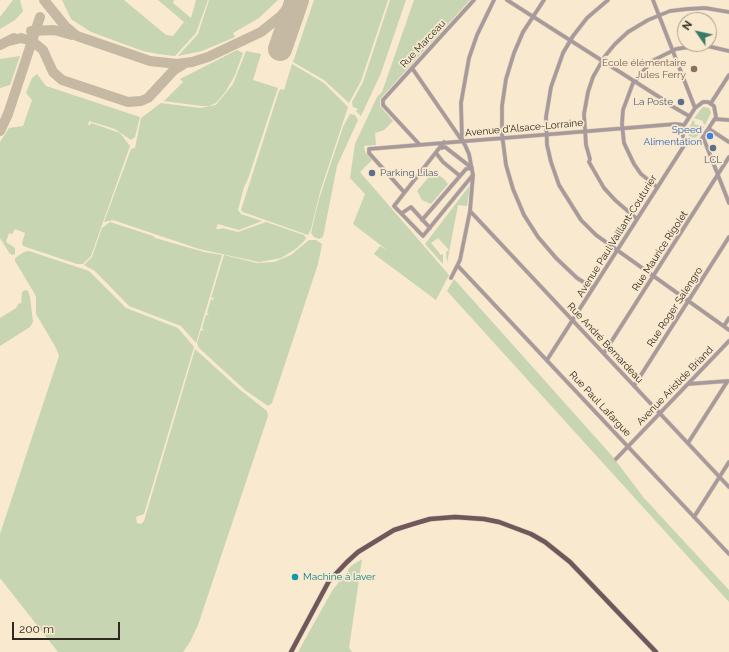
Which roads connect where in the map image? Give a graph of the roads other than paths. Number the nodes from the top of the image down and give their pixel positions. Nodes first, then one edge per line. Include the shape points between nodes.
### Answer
1 (474, 0) edge
2 (494, 0) edge
3 (507, 0) edge
4 (544, 0) edge
5 (608, 0) edge
6 (653, 0) edge
7 (729, 12) edge
8 (659, 15) junction
9 (532, 16) junction
10 (570, 40) junction
11 (672, 50) junction
12 (729, 51) edge
13 (602, 61) junction
14 (412, 68) junction
15 (729, 75) edge
16 (634, 81) junction
17 (711, 104) junction
18 (695, 108) junction
19 (689, 116) junction
20 (715, 119) junction
21 (729, 120) edge
22 (683, 126) junction
23 (622, 128) junction
24 (709, 129) junction
25 (584, 131) junction
26 (547, 134) junction
27 (704, 137) junction
28 (502, 138) junction
29 (462, 141) junction
30 (687, 141) junction
31 (444, 142) junction
32 (729, 142) edge
33 (419, 144) junction
34 (441, 148) junction
35 (436, 154) junction
36 (729, 157) edge
37 (472, 168) junction
38 (718, 174) junction
39 (473, 175) junction
40 (460, 176) junction
41 (658, 187) junction
42 (404, 192) junction
43 (729, 203) edge
44 (470, 211) junction
45 (402, 213) junction
46 (637, 219) junction
47 (422, 220) junction
48 (430, 228) junction
49 (729, 237) edge
50 (617, 251) junction
51 (458, 266) junction
52 (653, 276) junction
53 (451, 278) dead end
54 (593, 288) junction
55 (688, 301) junction
56 (729, 318) edge
57 (573, 320) junction
58 (724, 326) junction
59 (729, 330) edge
60 (729, 341) edge
61 (604, 353) junction
62 (548, 360) junction
63 (728, 381) edge
64 (688, 384) junction
65 (634, 386) junction
66 (660, 414) junction
67 (688, 443) junction
68 (628, 446) junction
69 (616, 459) dead end
70 (729, 462) edge
71 (720, 477) junction
72 (729, 487) edge
73 (694, 517) junction
74 (729, 554) edge
75 (291, 652) edge
76 (656, 652) edge

1 - 14 street, Rue Marceau
2 - 29 street via 477,35 468,64 460,112
3 - 9 street
4 - 9 street
5 - 10 street via 587,18
6 - 8 street
7 - 8 street via 696,8
8 - 11 street
8 - 13 street via 628,32
9 - 10 street
9 - 28 street via 514,53 506,79 502,106
10 - 13 street
10 - 26 street via 550,87
11 - 12 street via 703,46
11 - 16 street via 652,61
11 - 18 street
13 - 16 street
13 - 25 street via 588,92
14 - 29 street
14 - 33 street, Rue Marceau via 383,100 383,105
15 - 17 street
16 - 19 street
16 - 23 street via 624,102
17 - 18 street via 703,102
17 - 20 street via 716,110
18 - 19 street
19 - 22 street
20 - 21 street
20 - 24 street
22 - 23 street, Avenue d'Alsace-Lorraine via 676,124
22 - 30 street via 681,134
23 - 25 street, Avenue d'Alsace-Lorraine
23 - 41 street via 624,143 634,164 641,174
24 - 27 street
24 - 32 street
25 - 26 street, Avenue d'Alsace-Lorraine
25 - 46 street via 589,162 604,188
26 - 28 street, Avenue d'Alsace-Lorraine
26 - 50 street via 551,162 559,186 569,203 581,220
27 - 30 street via 696,143
27 - 38 street
28 - 29 street, Avenue d'Alsace-Lorraine
28 - 54 street via 506,166 524,215 556,258 577,278
29 - 31 street, Avenue d'Alsace-Lorraine
29 - 37 street via 469,154
30 - 41 street, Avenue Paul Vaillant-Couturier
31 - 33 street, Avenue d'Alsace-Lorraine
31 - 34 street
33 - 42 street, Avenue d'Alsace-Lorraine via 369,149
34 - 35 street
34 - 37 street via 444,147
35 - 40 street
35 - 42 street
36 - 38 street, Rue Maurice Rigolet
37 - 39 street
37 - 40 street via 466,169
38 - 43 street
38 - 52 street, Rue Maurice Rigolet
39 - 44 street
39 - 48 street
40 - 47 street
41 - 46 street, Avenue Paul Vaillant-Couturier
42 - 45 street via 394,206
44 - 51 street
44 - 57 street, Rue André Bernardeau
45 - 47 street via 411,206
45 - 48 street via 423,236
46 - 50 street, Avenue Paul Vaillant-Couturier
47 - 48 street
49 - 55 street, Rue Roger Salengro
50 - 52 street
50 - 54 street, Avenue Paul Vaillant-Couturier
51 - 53 street
51 - 62 street, Rue Paul Lafargue
52 - 55 street
52 - 61 street, Rue Maurice Rigolet
54 - 57 street, Avenue Paul Vaillant-Couturier
55 - 58 street
55 - 65 street, Rue Roger Salengro
56 - 58 street
57 - 61 street, Rue André Bernardeau
57 - 62 street, Avenue Paul Vaillant-Couturier
58 - 59 street
60 - 64 street, Avenue Aristide Briand
61 - 65 street, Rue André Bernardeau
62 - 68 street, Rue Paul Lafargue
63 - 64 street
63 - 67 street
64 - 66 street, Avenue Aristide Briand
65 - 66 street, Rue André Bernardeau
66 - 67 street, Rue André Bernardeau
66 - 68 street, Avenue Aristide Briand
67 - 71 street, Rue André Bernardeau
68 - 69 street, Avenue Aristide Briand
68 - 73 street, Rue Paul Lafargue
70 - 71 street
71 - 72 street, Rue André Bernardeau
71 - 73 street
73 - 74 street, Rue Paul Lafargue
75 - 76 main road via 329,581 352,557 394,530 430,519 455,517 499,522 525,531 545,542 570,562

